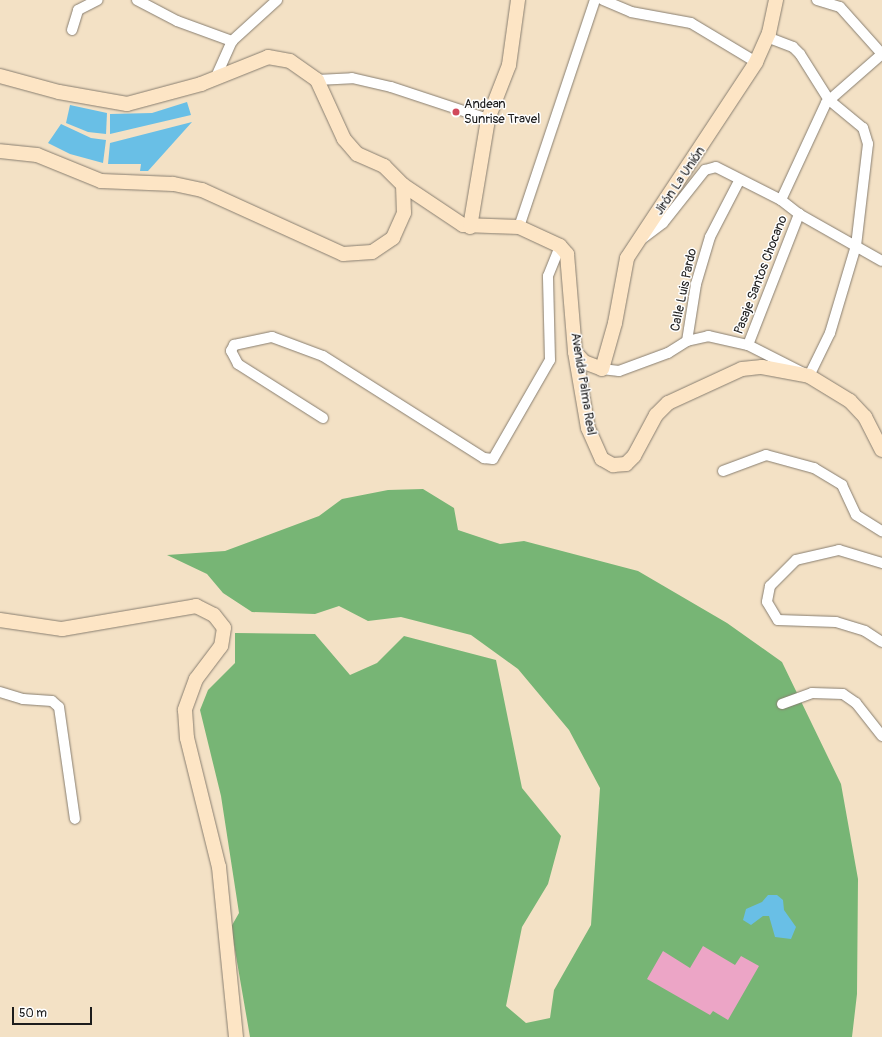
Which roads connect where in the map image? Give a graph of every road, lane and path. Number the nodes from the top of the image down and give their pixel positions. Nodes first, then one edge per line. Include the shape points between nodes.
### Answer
1 (98, 0) edge
2 (137, 0) edge
3 (277, 0) edge
4 (518, 0) edge
5 (595, 0) edge
6 (603, 0) edge
7 (776, 0) edge
8 (817, 0) edge
9 (72, 30) dead end
10 (768, 36) junction
11 (232, 41) junction
12 (882, 54) edge
13 (756, 62) junction
14 (0, 76) edge
15 (215, 79) junction
16 (317, 80) junction
17 (829, 100) junction
18 (488, 119) junction
19 (0, 151) edge
20 (739, 181) junction
21 (403, 185) junction
22 (781, 200) junction
23 (799, 214) junction
24 (470, 227) junction
25 (518, 227) junction
26 (637, 243) junction
27 (560, 246) junction
28 (856, 246) junction
29 (882, 261) edge
30 (687, 341) junction
31 (748, 345) junction
32 (575, 352) junction
33 (602, 369) junction
34 (809, 376) junction
35 (323, 418) dead end
36 (882, 450) edge
37 (724, 471) dead end
38 (882, 531) edge
39 (882, 563) edge
40 (0, 620) edge
41 (882, 642) edge
42 (0, 692) edge
43 (782, 704) dead end
44 (882, 736) edge
45 (75, 820) dead end
46 (236, 1037) edge

1 - 9 street via 78,10
2 - 11 street via 184,24
3 - 11 street
4 - 18 main road via 509,65
5 - 25 street
6 - 13 street via 631,12 691,23
7 - 10 main road, Jirón La Unión
8 - 12 street via 840,7
10 - 13 main road, Jirón La Unión
10 - 17 street via 797,51
11 - 15 street
12 - 17 street
13 - 26 main road, Jirón La Unión
14 - 15 main road via 59,92 127,104
15 - 16 main road via 268,57 290,61
16 - 18 street via 352,78 391,87
16 - 21 main road via 344,139 357,154 384,166
17 - 22 street via 818,116
17 - 28 street via 867,135
18 - 24 main road
19 - 21 main road via 37,155 101,181 173,184 202,190 342,254 372,252 393,238 404,213
20 - 22 street
20 - 26 street via 716,167 705,170 663,223
20 - 30 street, Calle Luis Pardo via 706,248
21 - 24 main road
22 - 23 street
23 - 28 street
23 - 31 street, Pasaje Santos Chocano
24 - 25 main road
25 - 27 main road
26 - 33 main road, Jirón La Unión via 627,258 615,323
27 - 32 main road, Avenida Palma Real via 569,262
27 - 35 street via 548,276 550,360 493,459 484,458 324,356 272,337 234,345 231,351 238,364
28 - 29 street
28 - 34 street via 830,333
30 - 31 street via 708,336
30 - 33 street via 668,353 619,371
31 - 34 street
32 - 33 main road via 584,362
32 - 34 main road, Avenida Palma Real via 594,446 602,459 613,465 626,464 634,456 656,415 668,403 742,369 762,367
34 - 36 main road, Avenida Palma Real via 850,401 865,417
37 - 38 street via 766,455 814,468 842,485 856,515
39 - 41 street via 839,550 796,560 770,586 767,602 778,620 836,622 865,631
40 - 46 main road via 62,629 196,606 214,615 224,628 221,646 196,679 185,710 187,738 220,868
42 - 45 street via 23,699 52,701 59,707
43 - 44 street via 812,693 843,694 856,703

